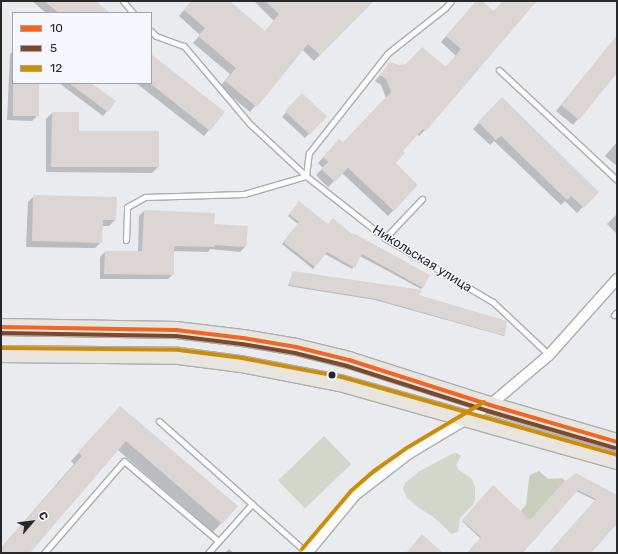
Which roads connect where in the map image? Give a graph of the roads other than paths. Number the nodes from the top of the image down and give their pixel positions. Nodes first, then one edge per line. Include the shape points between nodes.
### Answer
1 (123, 1) edge
2 (451, 1) edge
3 (132, 12) edge
4 (152, 32) edge
5 (499, 70) dead end
6 (306, 176) junction
7 (617, 180) edge
8 (422, 199) dead end
9 (385, 238) junction
10 (126, 240) dead end
11 (617, 279) edge
12 (1, 327) edge
13 (1, 354) edge
14 (549, 355) junction
15 (490, 405) junction
16 (469, 418) junction
17 (159, 421) dead end
18 (617, 442) edge
19 (617, 461) edge
20 (252, 504) junction
21 (218, 542) junction
22 (44, 553) edge
23 (208, 553) edge
24 (307, 553) edge

1 - 3 lane
2 - 6 lane via 388,53 309,153
4 - 6 lane, Никольская улица via 156,36 184,46 250,124
5 - 7 lane
6 - 9 lane, Никольская улица
6 - 10 lane via 244,194 145,197 127,207
8 - 9 lane
9 - 14 lane, Никольская улица via 494,302
11 - 14 street
12 - 15 main road via 176,330 243,338 349,360
13 - 16 main road via 179,356 241,364 340,383
14 - 15 street
15 - 16 street
15 - 18 main road
16 - 19 main road
16 - 24 street via 408,454 355,495
17 - 20 lane
20 - 21 lane
20 - 24 lane
21 - 22 lane via 124,461
21 - 23 lane

